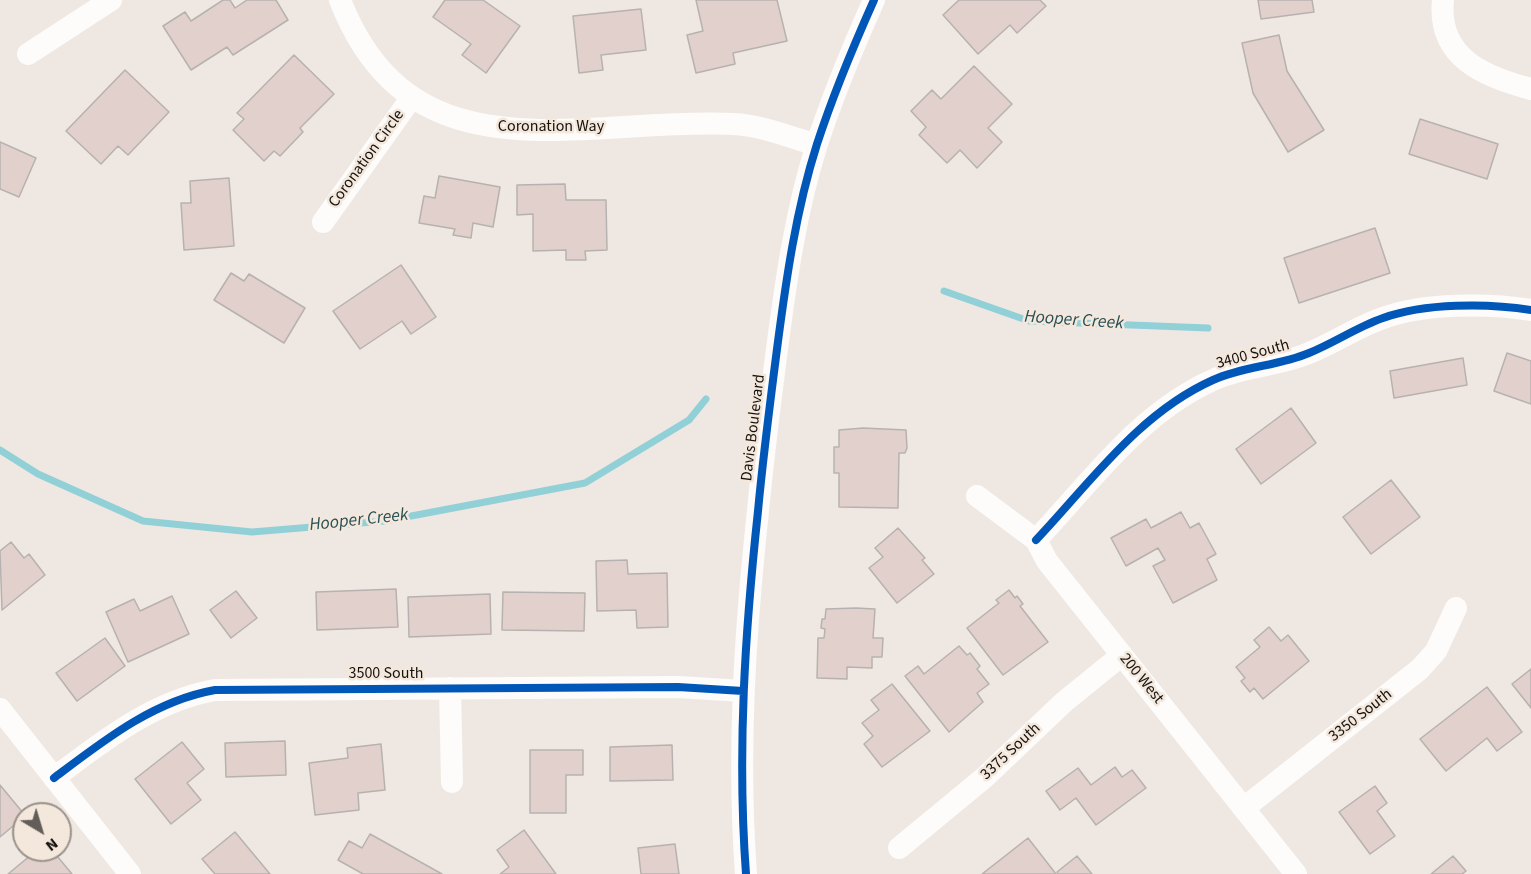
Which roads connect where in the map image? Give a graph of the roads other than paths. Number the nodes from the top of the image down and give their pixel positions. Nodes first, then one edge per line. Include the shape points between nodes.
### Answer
1 (111, 0) edge
2 (340, 0) edge
3 (874, 0) edge
4 (1443, 0) edge
5 (28, 54) dead end
6 (1531, 89) edge
7 (412, 97) junction
8 (816, 145) junction
9 (323, 222) dead end
10 (1531, 310) edge
11 (977, 496) dead end
12 (1036, 540) junction
13 (1456, 608) dead end
14 (1122, 655) junction
15 (450, 688) junction
16 (743, 692) junction
17 (0, 709) edge
18 (54, 778) junction
19 (452, 782) dead end
20 (1245, 808) junction
21 (899, 848) dead end
22 (130, 874) edge
23 (746, 874) edge
24 (1296, 874) edge

1 - 5 street
2 - 7 street, Coronation Way via 374,64
3 - 8 street, Davis Boulevard
4 - 6 street via 1442,14 1462,57 1480,72
7 - 8 street, Coronation Way via 449,117 510,130 735,124
7 - 9 street, Coronation Circle
8 - 16 street, Davis Boulevard via 784,298 762,470
10 - 12 street, 3400 South via 1485,306 1406,312 1368,324 1306,355 1215,379 1185,395 1125,443
11 - 12 street, 200 West
12 - 14 street, 200 West via 1047,561
13 - 20 street, 3350 South via 1436,651 1420,669
14 - 20 street, 200 West
14 - 21 street, 3375 South
15 - 16 street, 3500 South via 678,687
15 - 18 street, 3500 South via 237,688 195,694 145,715
15 - 19 street
16 - 23 street, Davis Boulevard
17 - 18 street
18 - 22 street
20 - 24 street, 200 West

